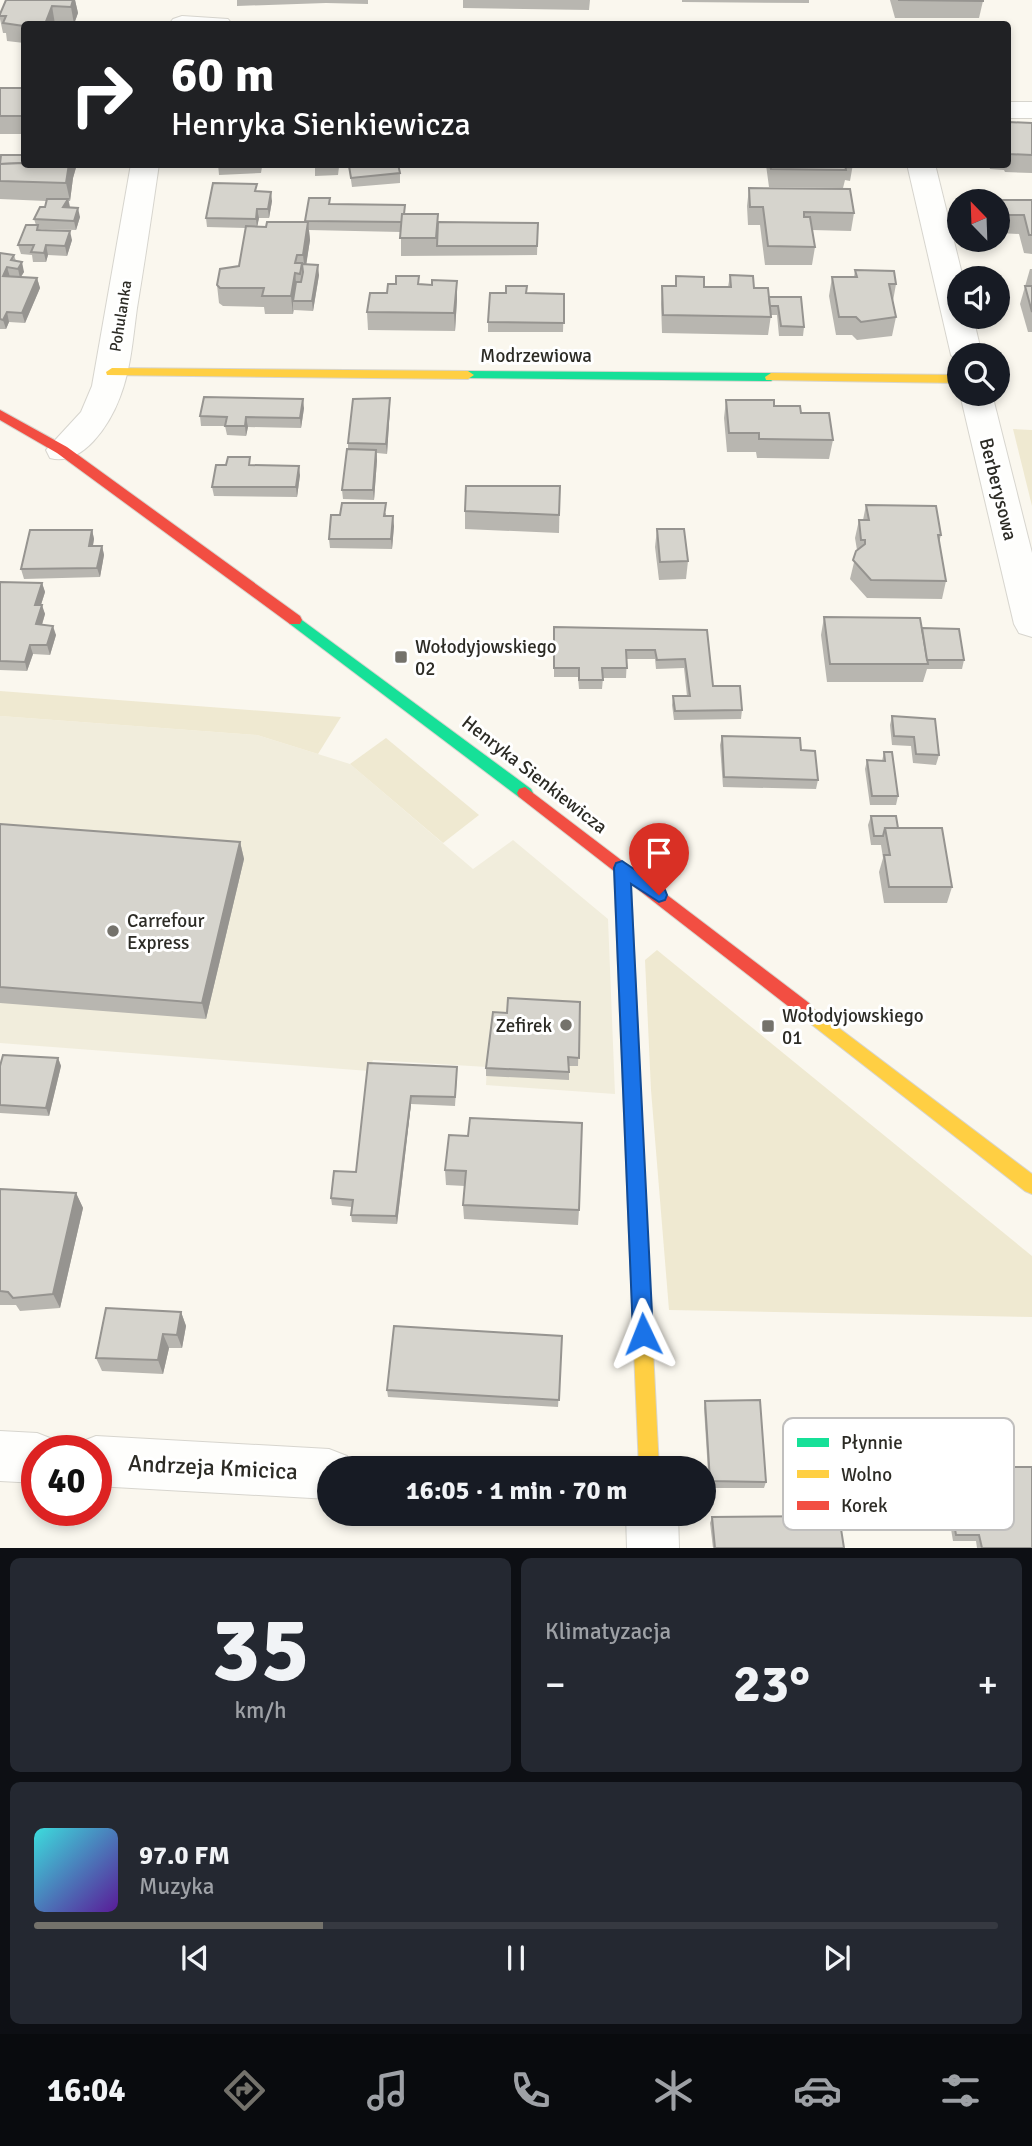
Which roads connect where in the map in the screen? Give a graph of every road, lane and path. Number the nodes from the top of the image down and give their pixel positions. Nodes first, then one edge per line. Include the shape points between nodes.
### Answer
1 (173, 0) edge
2 (170, 21) edge
3 (1011, 110) edge
4 (1032, 110) edge
5 (144, 168) edge
6 (922, 168) edge
7 (964, 343) edge
8 (113, 372) junction
9 (947, 379) edge
10 (979, 406) edge
11 (0, 414) edge
12 (62, 450) junction
13 (1032, 624) edge
14 (622, 868) junction
15 (1032, 1185) edge
16 (0, 1456) edge
17 (648, 1456) edge
18 (21, 1457) edge
19 (112, 1462) edge
20 (317, 1473) edge
21 (652, 1526) edge
22 (653, 1548) edge

1 - 2 street
3 - 4 street
5 - 8 street, Pohulanka
6 - 7 street
8 - 9 street, Modrzewiowa
8 - 12 street, Pohulanka via 95,420
10 - 13 street, Berberysowa
11 - 12 street, Henryka Sienkiewicza
12 - 14 street, Henryka Sienkiewicza via 398,695
14 - 15 street, Henryka Sienkiewicza
14 - 17 street
16 - 18 street
19 - 20 street, Andrzeja Kmicica
21 - 22 street

